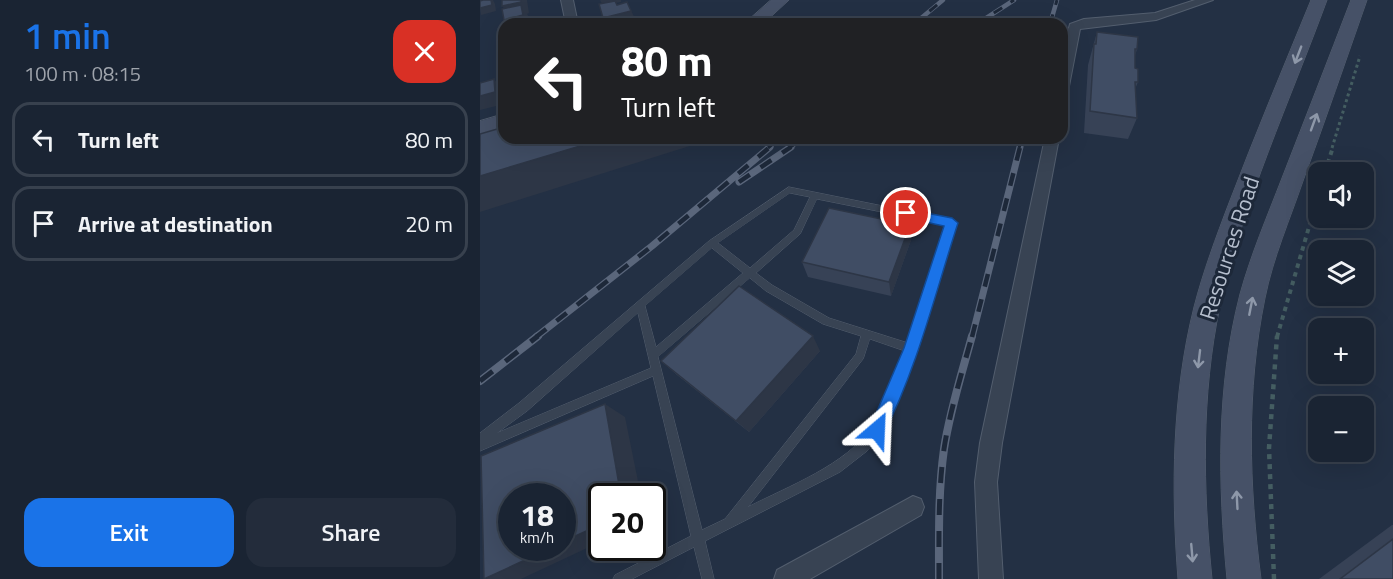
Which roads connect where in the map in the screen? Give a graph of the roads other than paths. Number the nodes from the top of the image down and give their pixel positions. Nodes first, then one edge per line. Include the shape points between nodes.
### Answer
1 (567, 0) edge
2 (781, 0) edge
3 (1207, 0) edge
4 (1319, 0) edge
5 (1359, 0) edge
6 (572, 18) edge
7 (760, 18) edge
8 (1068, 56) edge
9 (498, 123) edge
10 (480, 128) edge
11 (1051, 144) edge
12 (815, 195) junction
13 (712, 243) junction
14 (751, 273) junction
15 (641, 307) junction
16 (867, 334) junction
17 (911, 348) junction
18 (654, 356) junction
19 (657, 370) junction
20 (480, 440) edge
21 (480, 446) edge
22 (914, 507) dead end
23 (726, 525) junction
24 (699, 539) junction
25 (620, 579) edge
26 (708, 579) edge
27 (787, 579) edge
28 (991, 579) edge
29 (1195, 579) edge
30 (1244, 579) edge

1 - 6 street
2 - 7 main road
3 - 8 street via 1156,16 1083,23 1074,27
4 -> 29 main road, Resources Road via 1246,188 1207,311 1190,432 1189,498
30 -> 5 main road, Resources Road via 1236,439 1238,390 1249,317 1263,260
9 - 10 main road
11 - 28 street via 986,482
12 - 13 lane via 789,190
12 - 14 lane via 797,232
12 - 17 lane via 952,223
13 - 14 lane
13 - 15 lane
14 - 16 lane via 826,321
14 - 18 lane
15 - 18 lane
15 - 20 lane
16 - 17 lane
16 - 23 lane via 860,356
17 - 23 lane via 887,410 863,447 837,468
18 - 19 lane
19 - 21 lane
19 - 24 lane
22 - 27 street
23 - 24 lane
24 - 25 lane
24 - 26 lane

